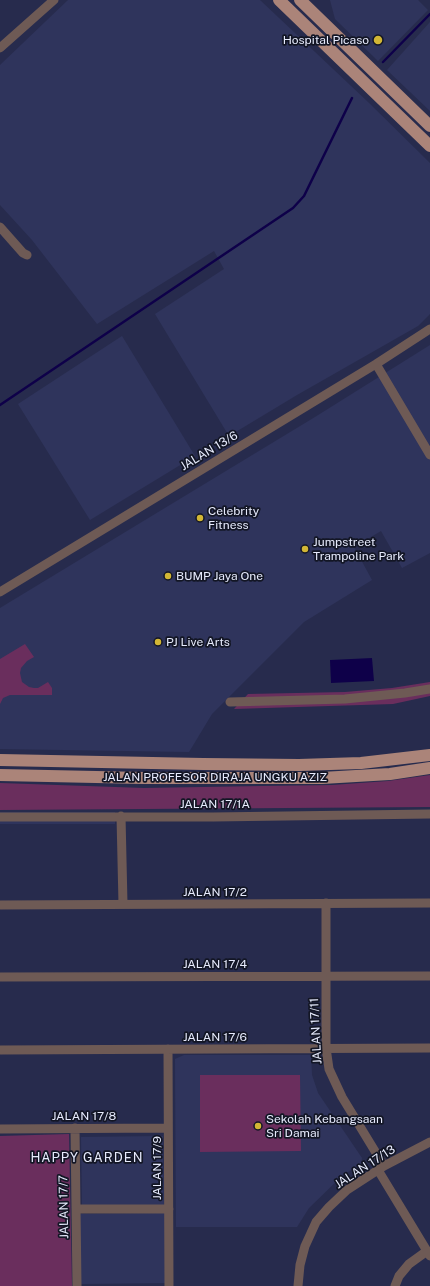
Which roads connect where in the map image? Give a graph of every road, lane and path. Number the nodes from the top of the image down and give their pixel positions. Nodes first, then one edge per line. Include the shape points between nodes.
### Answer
1 (54, 0) edge
2 (279, 0) edge
3 (299, 1) edge
4 (314, 34) junction
5 (0, 48) edge
6 (430, 126) edge
7 (430, 146) edge
8 (0, 227) edge
9 (27, 255) dead end
10 (430, 329) edge
11 (376, 364) junction
12 (430, 455) edge
13 (0, 592) edge
14 (430, 689) edge
15 (230, 702) dead end
16 (430, 755) edge
17 (0, 760) edge
18 (430, 768) edge
19 (0, 775) edge
20 (430, 814) edge
21 (121, 816) junction
22 (0, 817) edge
23 (326, 903) junction
24 (430, 903) edge
25 (123, 904) junction
26 (0, 905) edge
27 (326, 976) junction
28 (430, 976) edge
29 (0, 977) edge
30 (326, 1048) junction
31 (430, 1048) edge
32 (168, 1049) junction
33 (0, 1050) edge
34 (75, 1128) junction
35 (168, 1128) junction
36 (0, 1129) edge
37 (430, 1142) edge
38 (381, 1168) junction
39 (76, 1209) junction
40 (169, 1209) junction
41 (428, 1254) edge
42 (76, 1286) edge
43 (169, 1286) edge
44 (298, 1286) edge
45 (395, 1286) edge

1 - 5 street
2 - 4 main road
3 - 4 main road
3 - 6 main road via 315,7 319,18
4 - 7 main road
8 - 9 street via 23,254
10 - 11 street, JALAN 13/6
11 - 12 street
11 - 13 street, JALAN 13/6
14 - 15 street via 345,699
16 - 17 main road, JALAN PROFESOR DIRAJA UNGKU AZIZ via 299,765
18 - 19 main road, JALAN PROFESOR DIRAJA UNGKU AZIZ via 390,774 322,778
20 - 21 street, JALAN 17/1A
21 - 22 street, JALAN 17/1A
21 - 25 street
23 - 24 street, JALAN 17/2
23 - 25 street, JALAN 17/2
23 - 27 street, JALAN 17/11
25 - 26 street, JALAN 17/2
27 - 28 street, JALAN 17/4
27 - 29 street, JALAN 17/4
27 - 30 street, JALAN 17/11
30 - 31 street, JALAN 17/6
30 - 32 street, JALAN 17/6
30 - 38 street, JALAN 17/11 via 329,1069
32 - 33 street, JALAN 17/6
32 - 35 street, JALAN 17/9
34 - 35 street, JALAN 17/8
34 - 36 street, JALAN 17/8
34 - 39 street, JALAN 17/7
35 - 40 street, JALAN 17/9
37 - 38 street, JALAN 17/13
38 - 41 street, JALAN 17/11
38 - 44 street, JALAN 17/13 via 347,1190 316,1222 303,1253
39 - 40 street
39 - 42 street, JALAN 17/7
40 - 43 street, JALAN 17/9
41 - 45 street via 409,1264

